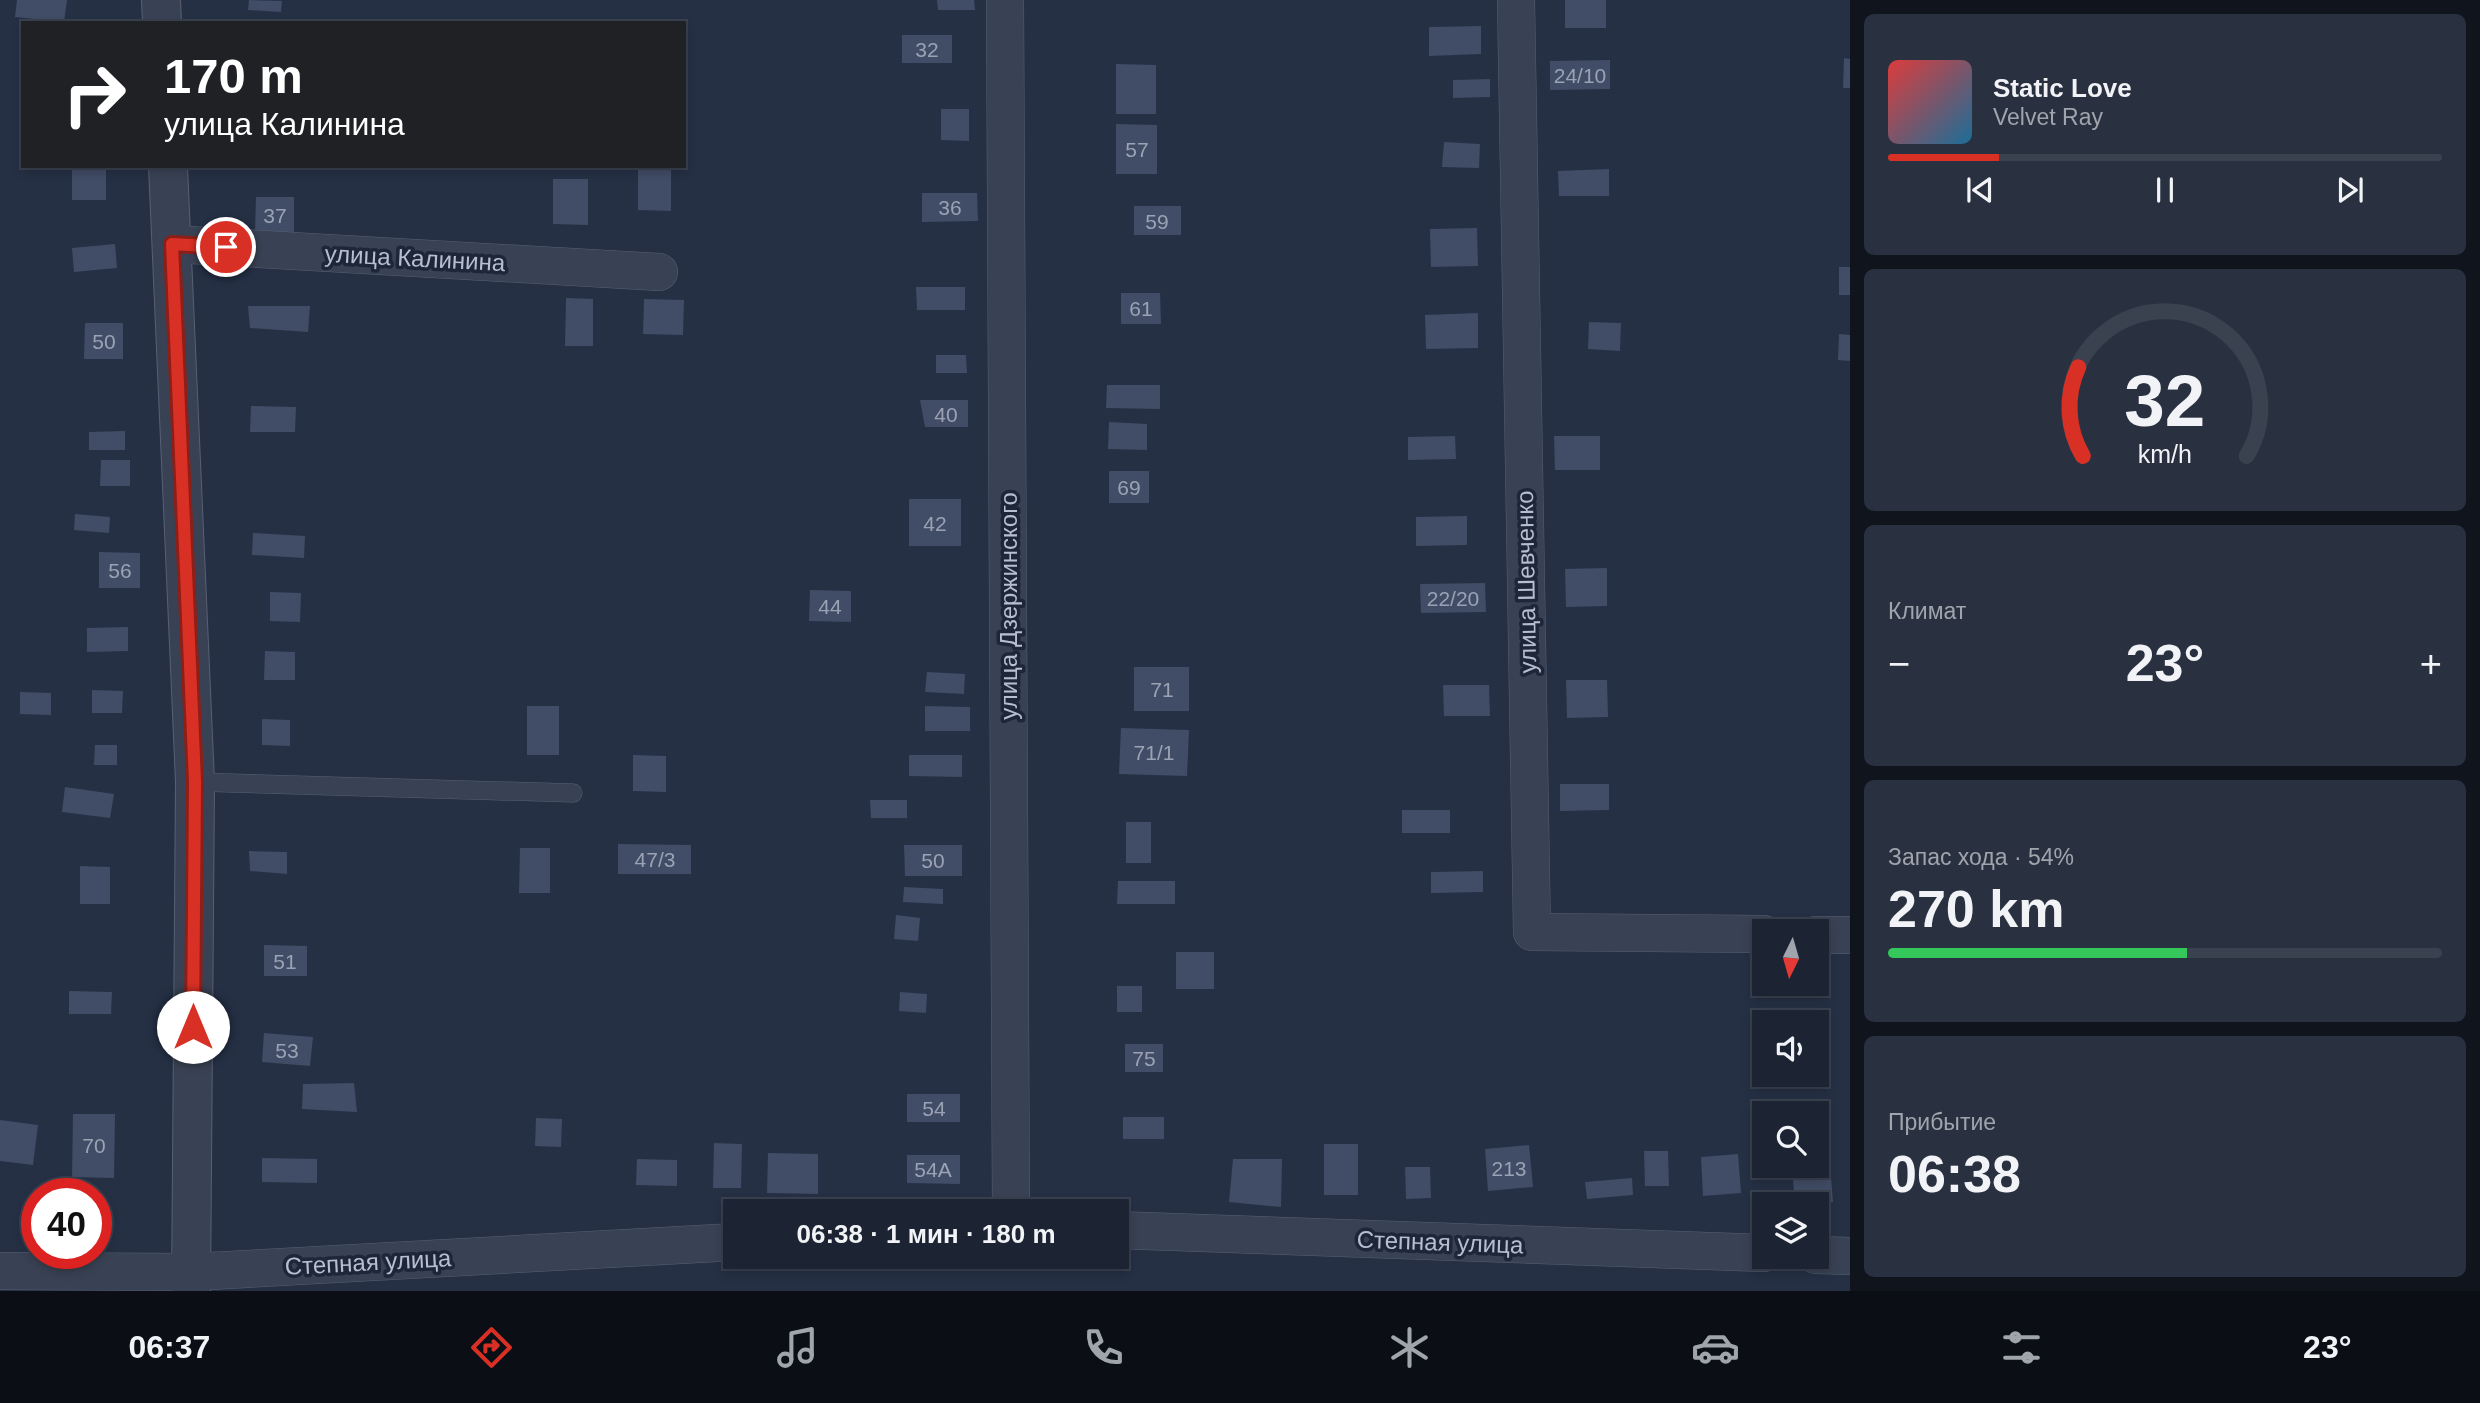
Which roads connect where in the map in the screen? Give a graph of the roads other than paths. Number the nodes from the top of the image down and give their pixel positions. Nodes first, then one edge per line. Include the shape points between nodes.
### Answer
1 (161, 0) edge
2 (1005, 0) edge
3 (1516, 0) edge
4 (162, 21) edge
5 (168, 168) edge
6 (172, 244) junction
7 (659, 272) dead end
8 (195, 782) junction
9 (573, 793) dead end
10 (1752, 934) edge
11 (1829, 935) edge
12 (1850, 935) edge
13 (1012, 1199) edge
14 (1129, 1230) edge
15 (723, 1243) edge
16 (1752, 1253) edge
17 (1829, 1255) edge
18 (1850, 1256) edge
19 (0, 1271) edge
20 (191, 1282) edge

1 - 4 street
2 - 13 street, улица Дзержинского
3 - 10 street, улица Шевченко via 1532,932
5 - 6 street
6 - 7 street, улица Калинина
6 - 8 street
8 - 9 lane
8 - 20 street
11 - 12 street
14 - 16 street, Степная улица
15 - 20 street, Степная улица
17 - 18 street
19 - 20 street, Степная улица

